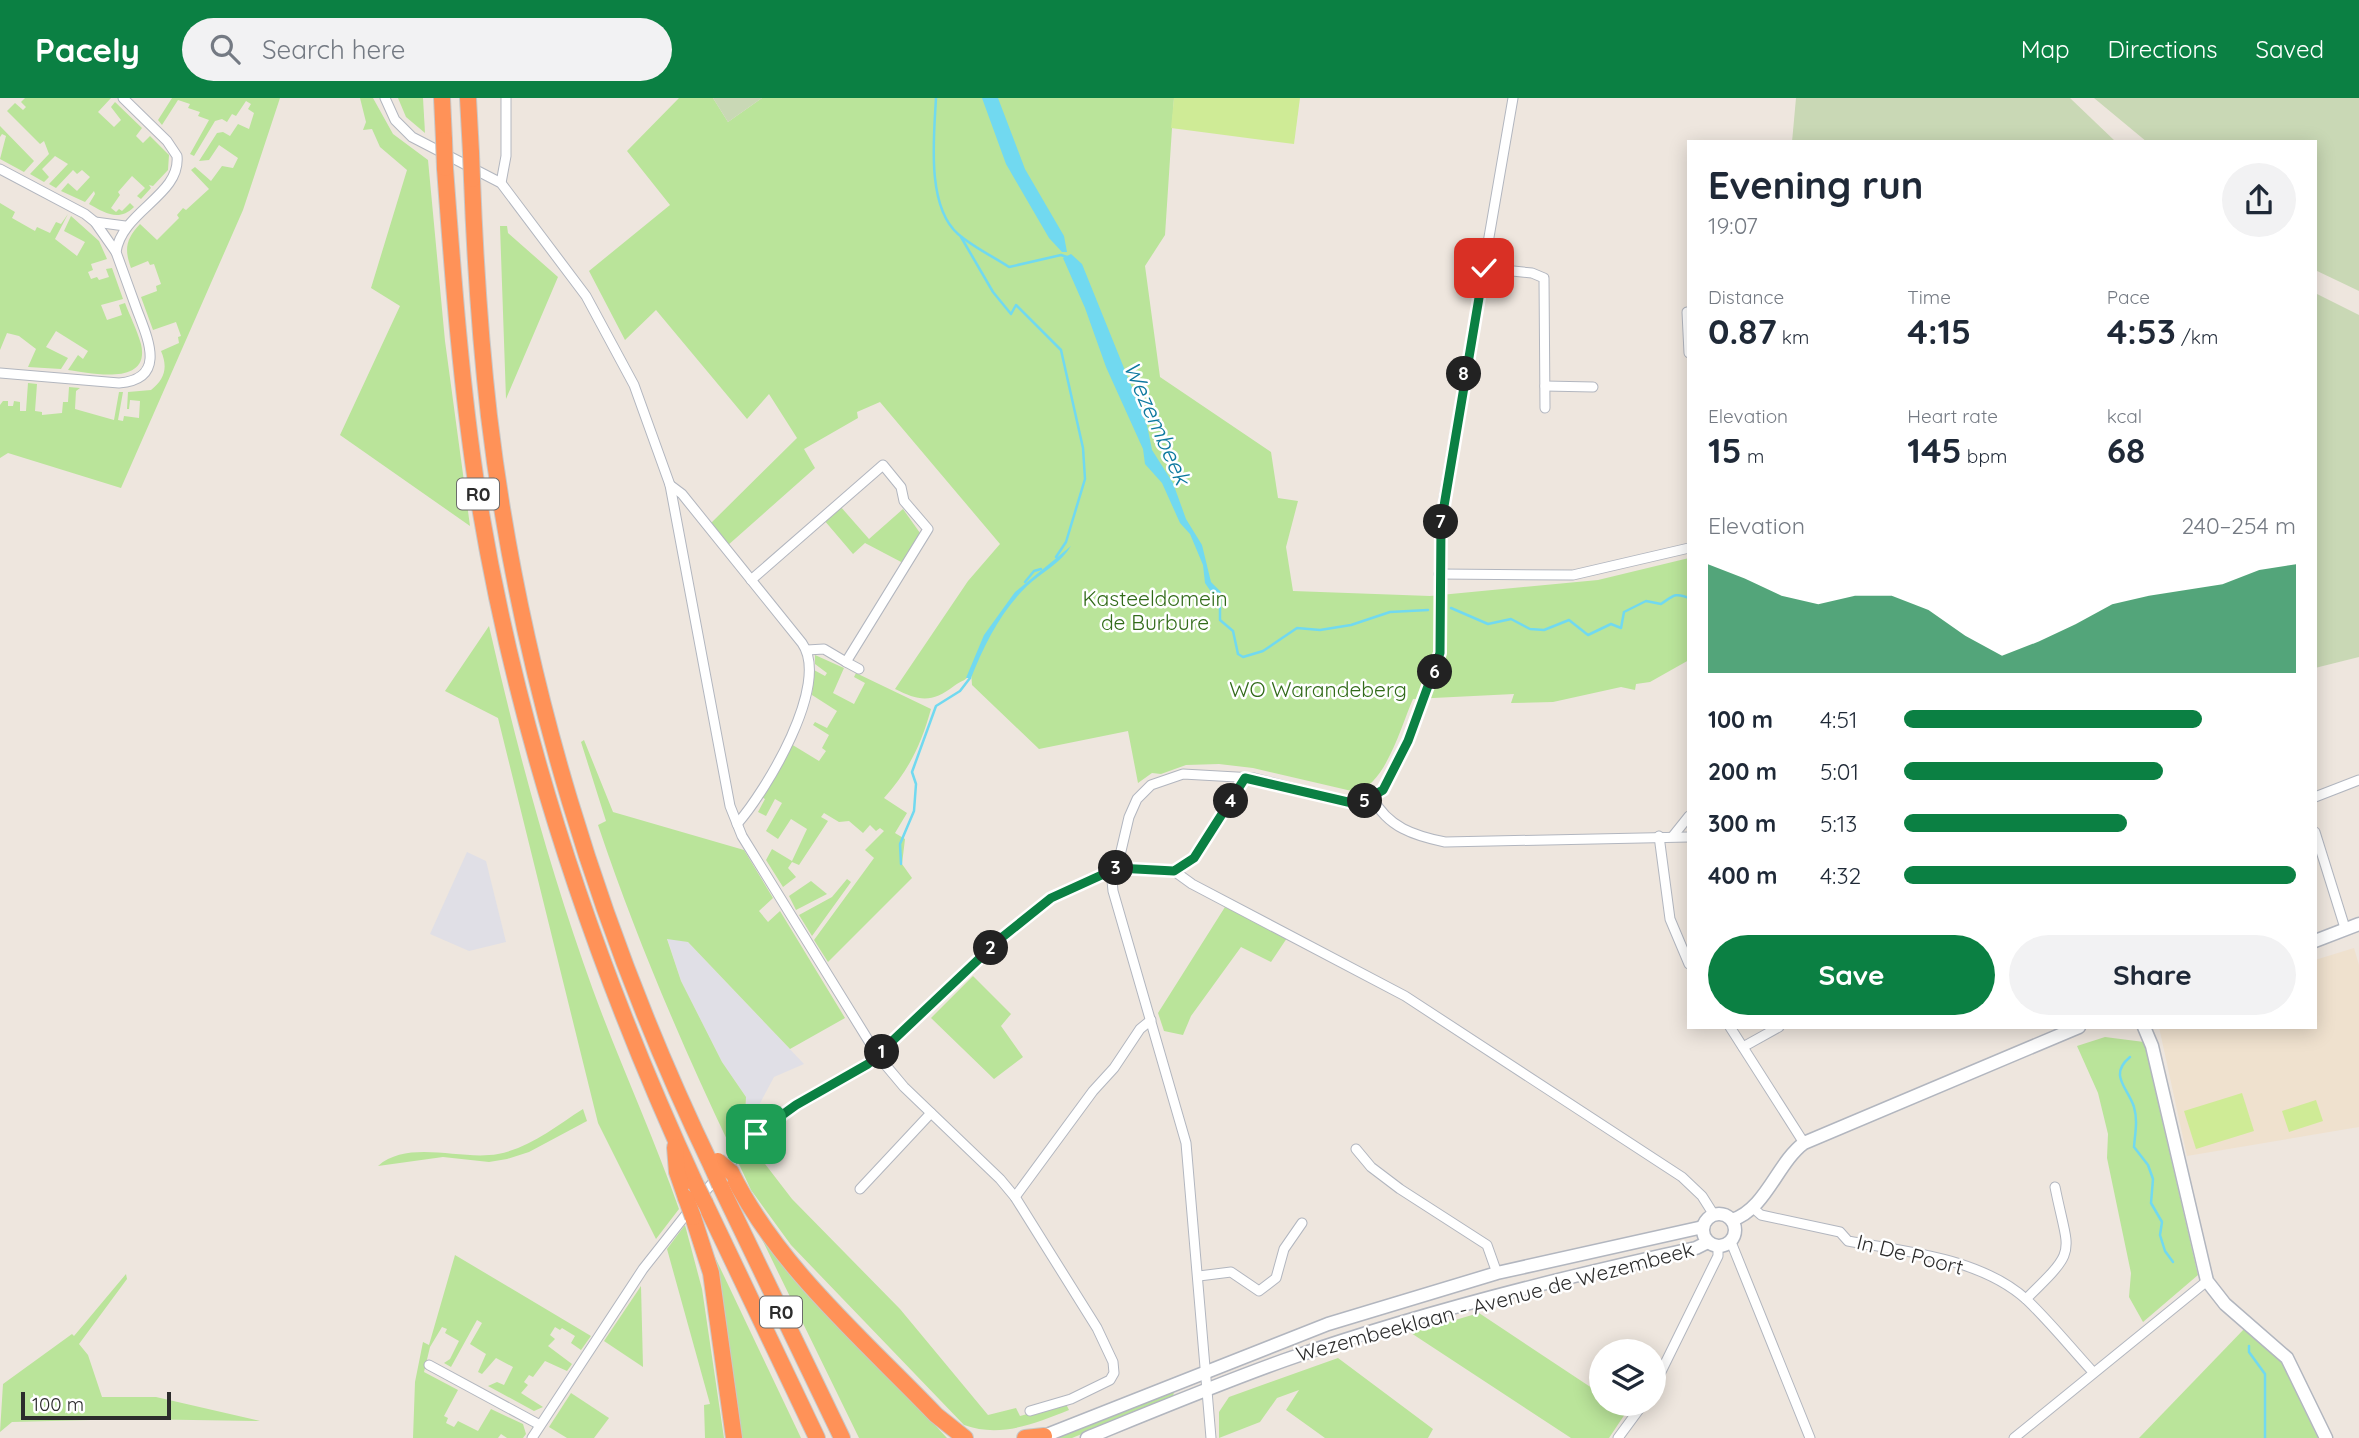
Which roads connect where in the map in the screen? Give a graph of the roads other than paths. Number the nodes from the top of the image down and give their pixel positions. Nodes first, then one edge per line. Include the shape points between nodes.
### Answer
1 (122, 98) edge
2 (385, 98) edge
3 (442, 98) edge
4 (468, 98) edge
5 (506, 98) edge
6 (1513, 98) edge
7 (0, 169) edge
8 (500, 183) junction
9 (96, 222) junction
10 (124, 226) junction
11 (116, 252) junction
12 (1484, 268) junction
13 (0, 373) edge
14 (1545, 386) junction
15 (1593, 387) dead end
16 (1545, 408) dead end
17 (670, 485) junction
18 (1687, 548) edge
19 (1439, 574) junction
20 (751, 580) junction
21 (807, 650) junction
22 (846, 662) junction
23 (859, 669) dead end
24 (1245, 778) junction
25 (2359, 780) edge
26 (2317, 796) edge
27 (1373, 798) junction
28 (1687, 819) edge
29 (737, 824) junction
30 (1659, 836) junction
31 (1673, 836) junction
32 (1687, 837) edge
33 (2317, 838) edge
34 (1114, 869) junction
35 (1174, 871) junction
36 (2359, 924) edge
37 (2345, 928) junction
38 (2317, 940) edge
39 (1687, 959) edge
40 (1151, 1020) junction
41 (1731, 1029) edge
42 (1775, 1029) edge
43 (2074, 1029) edge
44 (2144, 1029) edge
45 (1743, 1047) junction
46 (878, 1056) junction
47 (930, 1113) junction
48 (1804, 1143) junction
49 (1356, 1149) dead end
50 (725, 1179) junction
51 (2055, 1187) dead end
52 (860, 1189) dead end
53 (691, 1191) junction
54 (1014, 1197) junction
55 (1752, 1207) junction
56 (1714, 1215) junction
57 (1732, 1220) junction
58 (1302, 1223) dead end
59 (1703, 1227) junction
60 (1719, 1243) junction
61 (1497, 1273) junction
62 (1199, 1276) junction
63 (2207, 1281) junction
64 (2026, 1299) junction
65 (1666, 1363) edge
66 (429, 1365) dead end
67 (1207, 1370) junction
68 (2093, 1372) junction
69 (1207, 1389) junction
70 (1030, 1411) dead end
71 (936, 1415) junction
72 (1634, 1416) edge
73 (540, 1425) junction
74 (1041, 1437) edge
75 (532, 1438) edge
76 (734, 1438) edge
77 (817, 1438) edge
78 (842, 1438) edge
79 (952, 1438) edge
80 (965, 1438) edge
81 (1025, 1438) edge
82 (1087, 1438) edge
83 (1211, 1438) edge
84 (1618, 1438) edge
85 (1810, 1438) edge
86 (2014, 1438) edge
87 (2326, 1438) edge

1 - 10 street via 172,146 178,164 171,181
2 - 8 street via 395,120 412,137
3 - 53 highway, R0, bridge via 467,417 514,673 550,813 579,901 674,1137
4 - 50 highway, R0, bridge via 476,279 489,418 534,667 604,906 662,1056
5 - 8 street via 506,156
6 - 12 street
7 - 9 street
8 - 17 street via 586,296 634,385
9 - 10 street
9 - 11 street
10 - 11 street
11 - 13 street via 150,345 148,368 138,379
12 - 14 street via 1544,278
12 - 19 street via 1444,498
14 - 15 street
14 - 16 street
17 - 20 street
17 - 29 street via 720,766
18 - 19 street via 1573,575
19 - 27 street via 1440,646 1433,678 1393,773
20 - 21 street
20 - 22 street via 883,465 901,487 904,501 928,529
21 - 22 street via 824,649
21 - 29 street via 811,671 806,701 780,755
22 - 23 street
24 - 27 street via 1352,803
24 - 34 street via 1192,773 1151,785 1132,807
24 - 35 street via 1202,848
25 - 26 street
27 - 30 street via 1381,814 1394,824 1445,842
28 - 31 street
29 - 46 street
30 - 31 street
30 - 39 street via 1670,919
31 - 32 street
33 - 37 street
34 - 35 street
34 - 40 street via 1113,891
34 - 46 street via 1051,898 1025,917
35 - 56 street via 1456,1027 1682,1177
36 - 37 main road
37 - 38 main road
40 - 54 street
40 - 62 street via 1186,1143
41 - 45 street
42 - 45 street
43 - 48 main road
44 - 63 main road
45 - 48 street
46 - 47 street
46 - 73 street via 796,1105 733,1156 643,1269
47 - 52 street
47 - 54 street
48 - 55 main road
49 - 61 street via 1400,1189 1487,1245
50 - 71 highway via 743,1196 777,1245
50 - 78 highway, R0
51 - 64 street via 2068,1250 2062,1264
53 - 76 highway, bridge via 693,1217 711,1273
53 - 77 highway, R0, bridge via 705,1203
54 - 70 street via 1091,1318 1113,1365 1110,1380 1071,1399
55 - 57 main road
55 - 64 street, In De Poort via 1771,1218 1840,1232 1848,1241 1928,1256 1985,1274
56 - 57 main road
56 - 59 main road, Wezembeeklaan - Avenue de Wezembeek
57 - 60 main road via 1735,1232
58 - 62 street via 1284,1249 1276,1278 1259,1291 1231,1272
59 - 60 main road, Wezembeeklaan - Avenue de Wezembeek
59 - 61 main road, Wezembeeklaan - Avenue de Wezembeek
60 - 65 street via 1718,1256
60 - 69 main road, Wezembeeklaan - Avenue de Wezembeek via 1614,1266 1381,1329
60 - 85 street
61 - 67 main road, Wezembeeklaan - Avenue de Wezembeek via 1328,1324
62 - 67 street
63 - 68 street
63 - 87 main road via 2225,1304 2287,1358
64 - 68 street, In De Poort
66 - 73 street
67 - 69 street
67 - 74 main road, Wezembeeklaan - Avenue de Wezembeek
68 - 86 street
69 - 82 main road, Wezembeeklaan - Avenue de Wezembeek
69 - 83 street
71 - 79 highway
71 - 80 highway
72 - 84 street
73 - 75 street
74 - 81 highway

